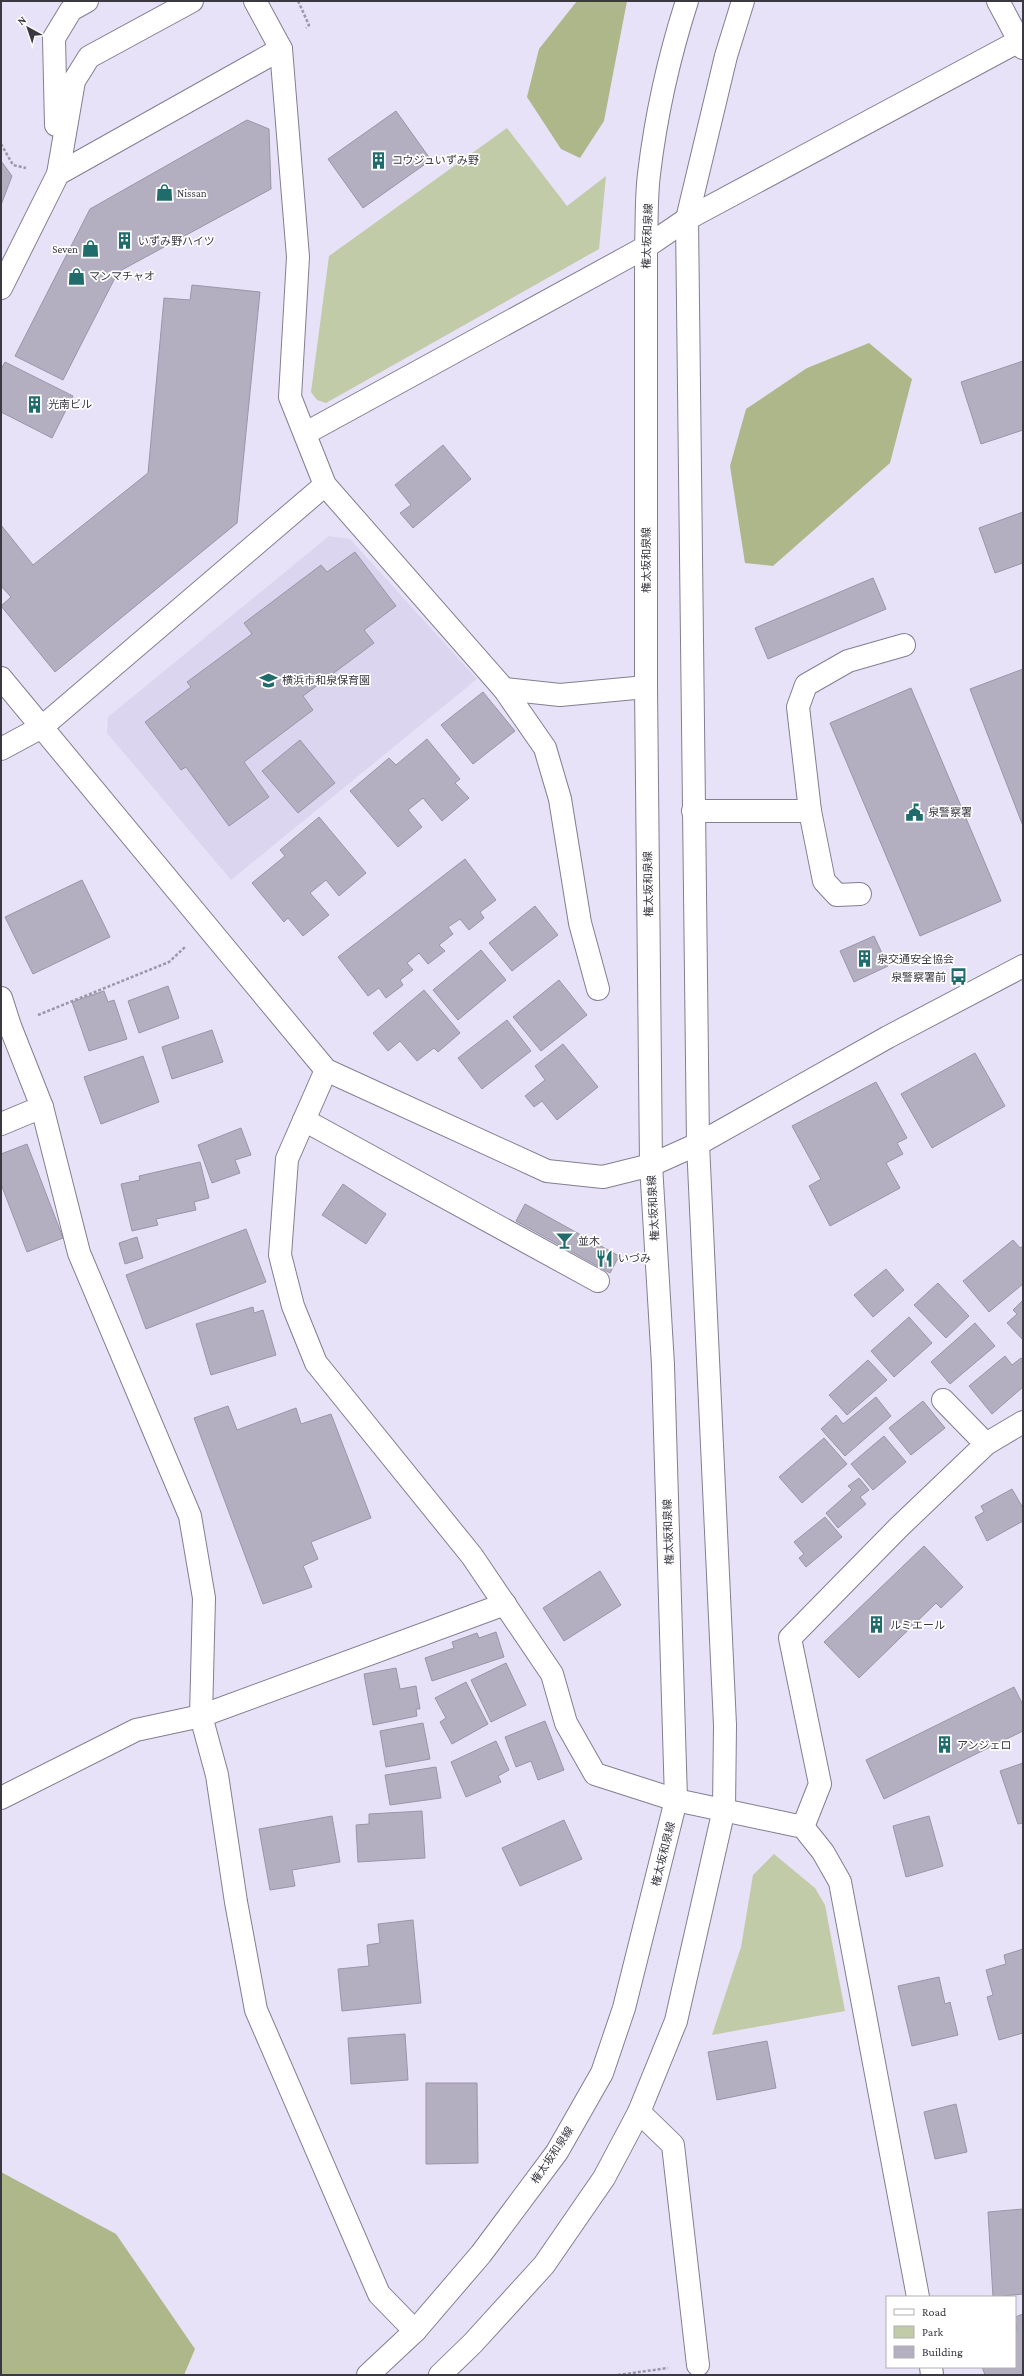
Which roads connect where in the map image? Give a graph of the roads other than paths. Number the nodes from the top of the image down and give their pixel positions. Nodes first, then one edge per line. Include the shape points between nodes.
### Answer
1 (87, 1) edge
2 (192, 1) edge
3 (255, 1) edge
4 (687, 1) edge
5 (743, 1) edge
6 (998, 1) edge
7 (1021, 45) edge
8 (281, 49) junction
9 (58, 174) junction
10 (687, 220) junction
11 (646, 247) junction
12 (1, 288) edge
13 (306, 433) junction
14 (325, 485) junction
15 (904, 645) dead end
16 (1, 678) edge
17 (646, 687) junction
18 (504, 689) junction
19 (42, 727) junction
20 (1, 749) edge
21 (693, 811) junction
22 (810, 811) junction
23 (860, 894) dead end
24 (1023, 966) edge
25 (598, 989) dead end
26 (1, 998) edge
27 (326, 1070) junction
28 (42, 1107) junction
29 (304, 1120) junction
30 (1, 1124) edge
31 (698, 1144) junction
32 (651, 1165) junction
33 (598, 1281) dead end
34 (943, 1400) dead end
35 (1023, 1422) edge
36 (986, 1444) junction
37 (505, 1604) junction
38 (201, 1716) junction
39 (1, 1798) edge
40 (676, 1800) junction
41 (724, 1809) junction
42 (803, 1827) junction
43 (640, 2112) junction
44 (918, 2296) edge
45 (415, 2331) junction
46 (698, 2365) road end
47 (368, 2375) edge
48 (440, 2375) edge

1 - 9 street via 70,10 54,38
2 - 9 street via 89,57 74,81
3 - 8 street
4 - 11 street, 権太坂和泉線 via 674,40 660,104 649,174
5 - 10 street via 726,56
6 - 7 street
7 - 10 street
8 - 9 street
8 - 13 street via 298,257 290,396
9 - 12 street
10 - 11 street
10 - 21 street
11 - 13 street
11 - 17 street, 権太坂和泉線
13 - 14 street
14 - 18 street
14 - 19 street
15 - 22 street via 848,662 806,685 798,707
16 - 19 street
17 - 18 street via 560,695
17 - 32 street, 権太坂和泉線
18 - 25 street via 545,748 560,799 580,923
19 - 20 street
19 - 27 street
21 - 22 street
21 - 31 street
22 - 23 street via 824,881 837,895
24 - 31 street via 888,1037
26 - 28 street
27 - 29 street
27 - 32 street via 547,1171 603,1177
28 - 30 street
28 - 38 street via 79,1253 190,1516 204,1598
29 - 33 street
29 - 37 street via 287,1159 280,1255 293,1306 316,1363 472,1556
31 - 32 street
31 - 41 street via 726,1725
32 - 40 street, 権太坂和泉線 via 663,1365
34 - 36 street
35 - 36 street
36 - 42 street via 898,1528 790,1638 820,1784
37 - 38 street
37 - 40 street via 552,1674 566,1723 595,1774
38 - 39 street via 136,1730
38 - 45 street via 217,1775 236,1902 256,2010 379,2294
40 - 41 street
40 - 45 street, 権太坂和泉線 via 624,2008 602,2073 557,2152 481,2254
41 - 42 street
41 - 43 street via 676,2021
42 - 44 street via 823,1852 840,1882
43 - 46 street via 674,2145
43 - 48 street via 604,2178 544,2264 473,2343
45 - 47 street, 権太坂和泉線

